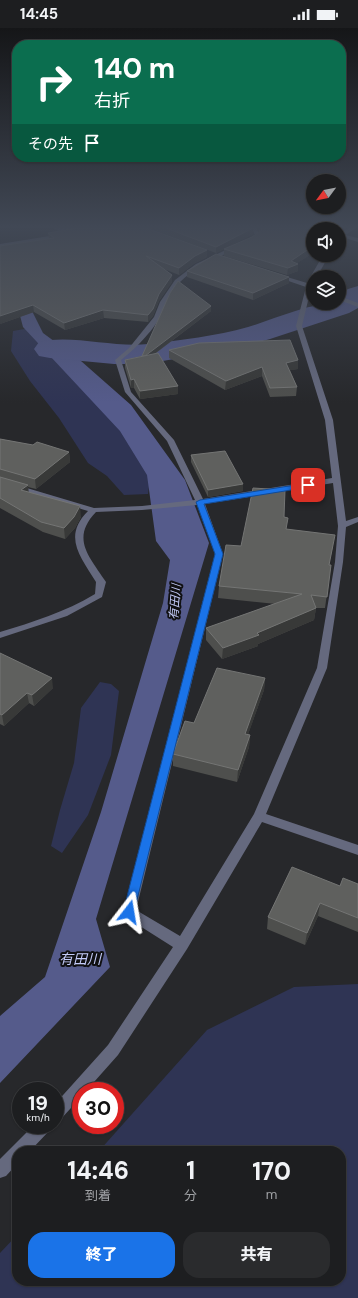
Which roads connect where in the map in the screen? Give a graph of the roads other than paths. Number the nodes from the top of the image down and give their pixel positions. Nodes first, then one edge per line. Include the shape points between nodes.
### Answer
1 (175, 284) edge
2 (306, 300) edge
3 (346, 300) edge
4 (358, 305) edge
5 (337, 480) junction
6 (0, 482) edge
7 (200, 502) junction
8 (94, 510) junction
9 (358, 519) edge
10 (342, 526) junction
11 (0, 635) edge
12 (259, 816) junction
13 (358, 850) edge
14 (182, 945) junction
15 (64, 1105) edge
16 (36, 1134) edge
17 (24, 1146) edge
18 (12, 1158) edge
19 (0, 1170) edge

1 - 7 street via 157,317 131,349 118,360 128,392 170,440
2 - 5 street via 299,326 329,420
3 - 4 street
5 - 7 street
5 - 10 street
6 - 8 street
7 - 8 street
7 - 14 street via 219,554 129,912
8 - 11 street via 78,536 81,549 101,582 100,595 88,603 32,626
9 - 10 street
10 - 12 street via 322,668
12 - 13 street
12 - 14 street
14 - 15 street via 113,1050
16 - 17 street
18 - 19 street

